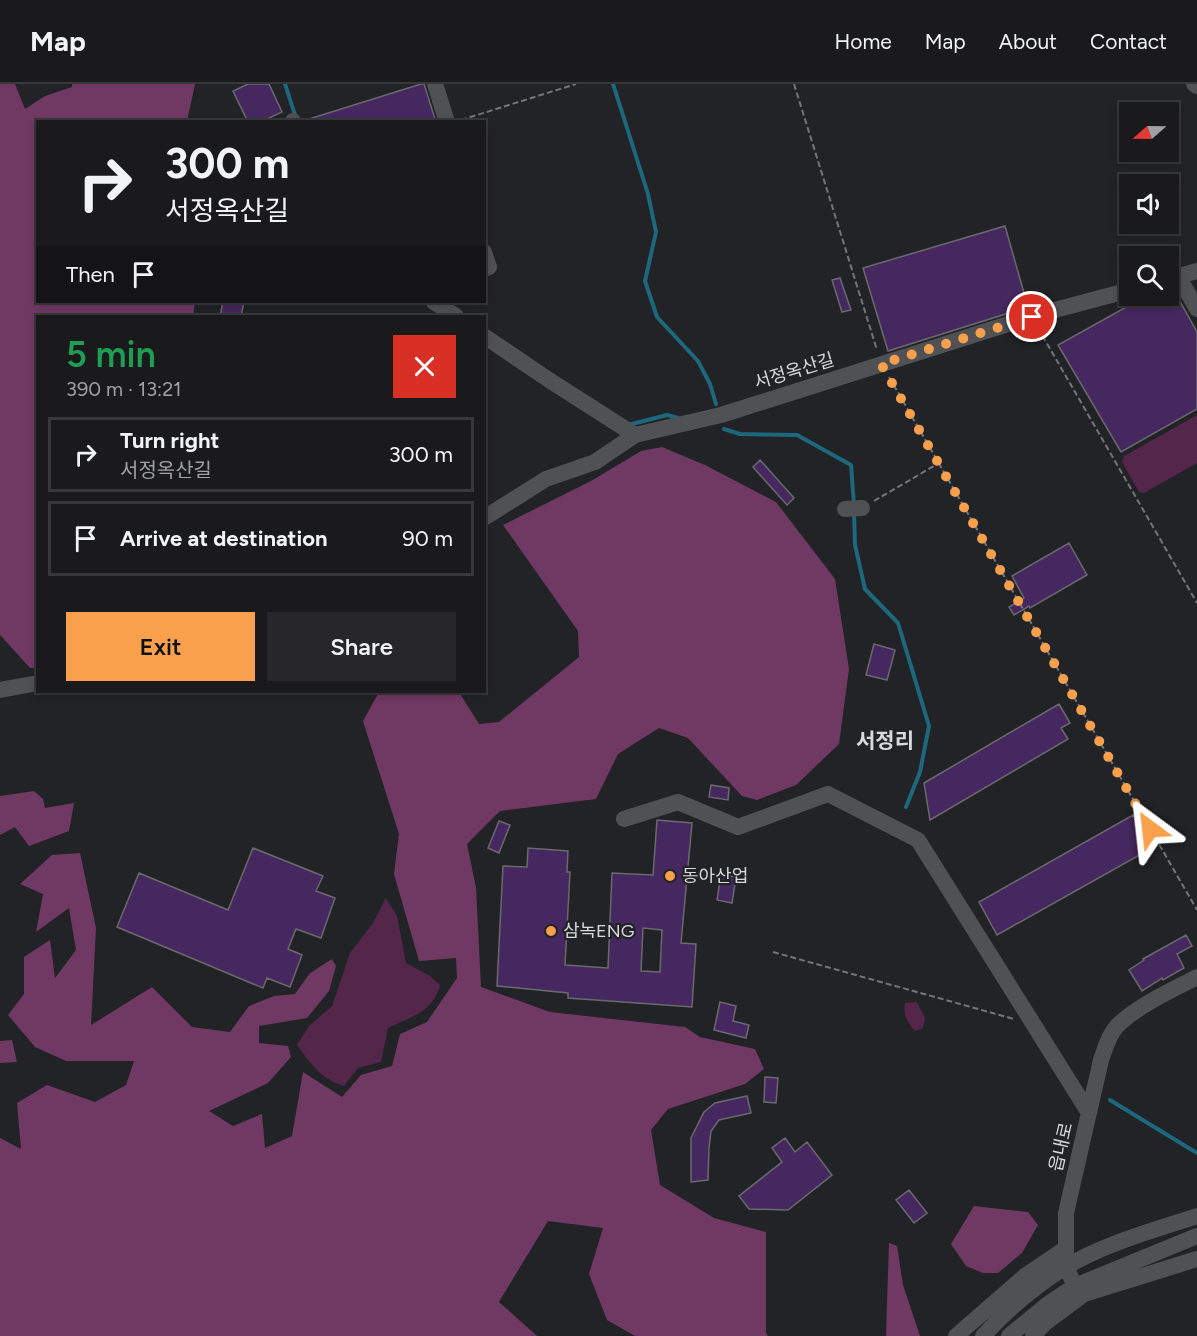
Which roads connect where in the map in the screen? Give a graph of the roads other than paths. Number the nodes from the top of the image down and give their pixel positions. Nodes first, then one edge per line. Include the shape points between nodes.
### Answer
1 (435, 84) edge
2 (446, 120) edge
3 (1197, 271) edge
4 (1179, 276) edge
5 (1179, 286) edge
6 (1119, 293) edge
7 (438, 303) edge
8 (1197, 309) edge
9 (455, 315) edge
10 (486, 337) edge
11 (635, 435) junction
12 (486, 517) edge
13 (36, 683) edge
14 (0, 690) edge
15 (624, 819) dead end
16 (1197, 977) edge
17 (1089, 1113) junction
18 (1197, 1216) edge
19 (1197, 1236) edge
20 (1065, 1249) junction
21 (1197, 1259) edge
22 (1066, 1267) junction
23 (1075, 1286) junction
24 (956, 1336) edge
25 (983, 1336) edge
26 (1009, 1336) edge
27 (1033, 1336) edge

1 - 2 street
3 - 4 street
5 - 8 street
6 - 11 street, 서정옥산길 via 721,415
7 - 9 street
10 - 11 street
11 - 12 street, 서정옥산길 via 595,462 546,479
13 - 14 street
15 - 17 street via 678,802 738,827 828,794 918,840
16 - 17 street, 읍내로 via 1117,1026 1101,1060
17 - 20 street, 읍내로 via 1066,1213
18 - 22 street via 1108,1247
19 - 23 street
20 - 22 street, 읍내로
20 - 24 street via 1025,1276
21 - 27 street via 1083,1294
22 - 23 street
22 - 25 street via 1019,1301
23 - 26 street

